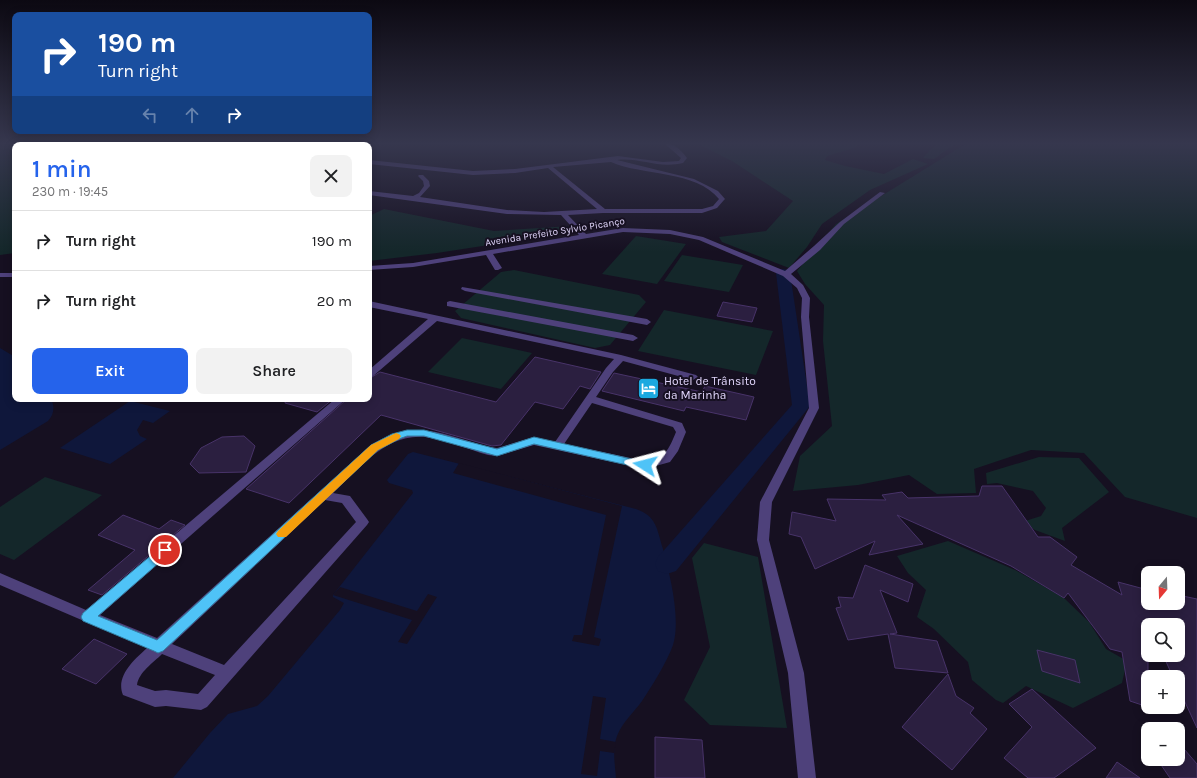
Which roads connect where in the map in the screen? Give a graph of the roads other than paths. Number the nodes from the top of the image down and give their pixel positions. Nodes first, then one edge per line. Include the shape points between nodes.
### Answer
1 (424, 179) edge
2 (564, 179) edge
3 (686, 179) edge
4 (372, 193) edge
5 (882, 193) dead end
6 (414, 198) junction
7 (603, 211) junction
8 (563, 214) junction
9 (584, 236) junction
10 (489, 253) junction
11 (372, 268) edge
12 (498, 268) dead end
13 (786, 274) junction
14 (0, 275) edge
15 (12, 275) edge
16 (465, 289) dead end
17 (450, 304) dead end
18 (372, 305) edge
19 (435, 318) junction
20 (647, 322) dead end
21 (633, 338) dead end
22 (621, 358) junction
23 (372, 372) edge
24 (692, 377) dead end
25 (590, 399) junction
26 (338, 402) edge
27 (558, 445) junction
28 (324, 496) junction
29 (0, 579) edge
30 (88, 617) junction
31 (158, 647) junction
32 (226, 673) junction
33 (807, 778) edge

1 - 6 street via 427,186
2 - 7 street
3 - 7 street via 719,192 722,199 715,207 702,211
4 - 6 street
5 - 13 street via 842,223
6 - 8 street via 502,212
7 - 8 street
8 - 9 street
9 - 10 street, Avenida Prefeito Sylvio Picanço
9 - 13 street, Avenida Prefeito Sylvio Picanço via 623,230 670,232 701,238
10 - 11 street, Avenida Prefeito Sylvio Picanço via 412,265
10 - 12 street
13 - 33 street via 800,287 806,298 805,317 814,408 766,502 763,540 796,673
14 - 15 street
16 - 20 street
17 - 21 street
18 - 19 street
19 - 22 street
19 - 23 street
22 - 24 street
22 - 25 street via 609,370
25 - 27 street
25 - 27 street via 678,425 681,432 670,458 660,463 645,465
26 - 30 street
27 - 28 street via 528,441 497,452 424,433 407,433 375,448
28 - 31 street
28 - 32 street via 346,499 363,522
29 - 30 street
30 - 31 street
31 - 32 street
31 - 32 street via 131,677 129,690 155,699 201,702

